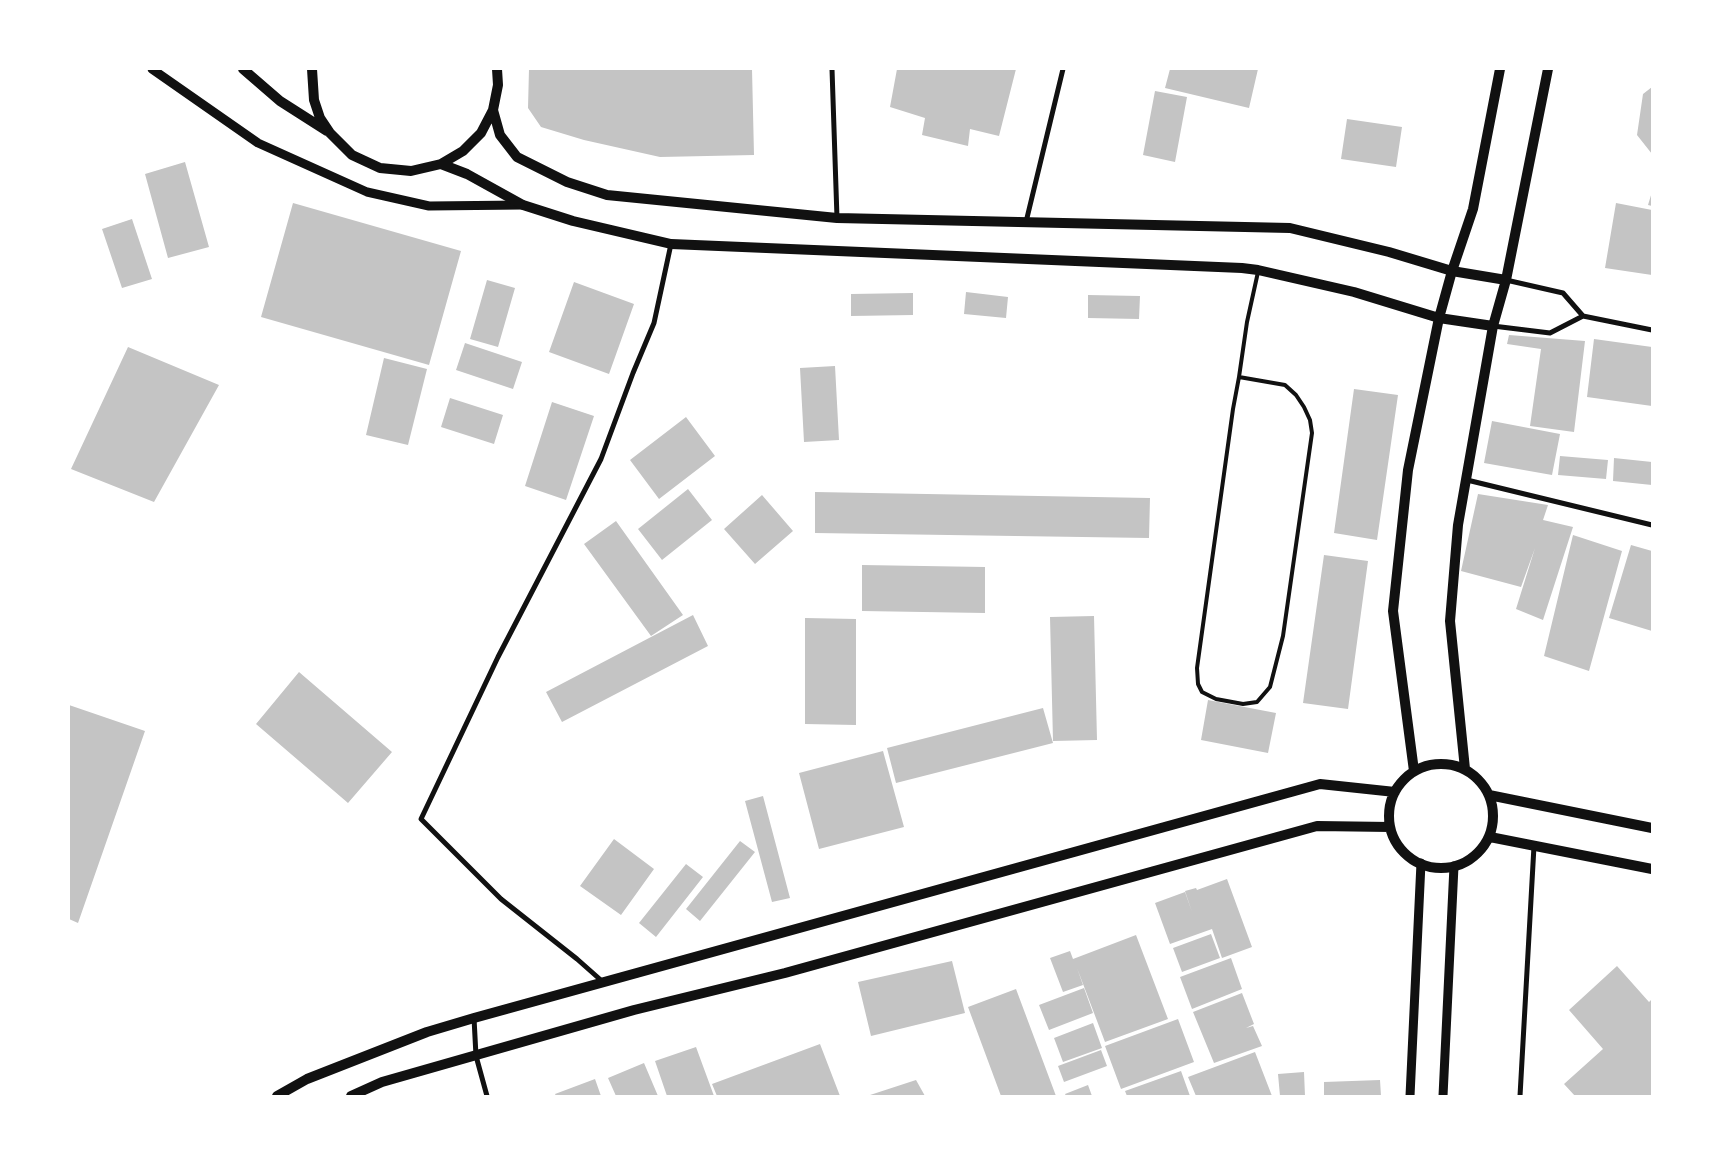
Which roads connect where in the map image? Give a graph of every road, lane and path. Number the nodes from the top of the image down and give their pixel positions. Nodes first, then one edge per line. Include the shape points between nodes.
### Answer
1 (152, 69) edge
2 (243, 69) edge
3 (312, 69) edge
4 (497, 69) edge
5 (832, 69) edge
6 (1064, 69) edge
7 (1500, 69) edge
8 (1548, 69) edge
9 (493, 110) junction
10 (330, 133) junction
11 (441, 164) junction
12 (523, 205) junction
13 (837, 218) junction
14 (1026, 222) junction
15 (671, 244) junction
16 (1258, 270) junction
17 (1452, 271) junction
18 (1506, 280) junction
19 (1583, 316) junction
20 (1439, 318) junction
21 (1493, 326) junction
22 (1652, 330) edge
23 (1239, 377) junction
24 (1467, 480) junction
25 (1652, 525) edge
26 (1465, 769) junction
27 (1414, 772) junction
28 (1395, 792) junction
29 (1489, 795) junction
30 (1390, 827) junction
31 (1652, 828) edge
32 (1490, 837) junction
33 (1534, 846) junction
34 (1421, 863) junction
35 (1454, 866) junction
36 (1652, 869) edge
37 (603, 982) junction
38 (474, 1018) junction
39 (476, 1056) junction
40 (276, 1096) edge
41 (351, 1096) edge
42 (487, 1096) edge
43 (1410, 1096) edge
44 (1443, 1096) edge
45 (1520, 1096) edge

1 - 12 street via 258,143 367,192 429,206
2 - 10 main road via 280,101
3 - 10 main road via 314,100
4 - 9 main road via 498,85
5 - 13 street
6 - 14 street
7 - 17 main road via 1473,209
8 - 18 main road
9 - 11 main road via 481,133 463,151
9 - 13 main road via 500,135 517,157 566,182 607,195
10 - 11 main road via 352,155 380,168 411,172
11 - 12 main road via 467,174
12 - 15 main road via 573,221
13 - 14 main road
14 - 17 main road via 1290,228
15 - 16 main road
15 - 37 street via 654,322 601,459 498,657 421,819 501,899
16 - 20 main road via 1354,292
16 - 23 lane
17 - 18 main road
17 - 20 main road
18 - 19 street via 1563,293
18 - 21 main road
19 - 21 street via 1550,332
19 - 22 street
20 - 21 main road
20 - 27 main road via 1408,470 1393,611
21 - 24 main road
23 - 23 lane via 1285,385 1304,407 1312,433 1283,636 1270,687 1257,702 1243,704 1216,699 1202,692 1197,668
24 - 25 street
24 - 26 main road via 1458,525 1450,620
26 - 27 main road via 1448,764 1430,765
26 - 29 main road via 1479,780
27 - 28 main road
28 - 30 main road via 1390,805
28 - 37 main road via 1320,784
29 - 31 main road
29 - 32 main road via 1493,809
30 - 34 main road via 1397,843 1413,860
30 - 39 main road via 1317,826 785,973 634,1010
32 - 33 main road
32 - 35 main road via 1478,854
33 - 36 main road
33 - 45 street
34 - 35 main road via 1436,868
34 - 43 street
35 - 44 street
37 - 38 main road
38 - 39 street
38 - 40 main road via 428,1032 307,1079
39 - 41 main road via 382,1082
39 - 42 street

